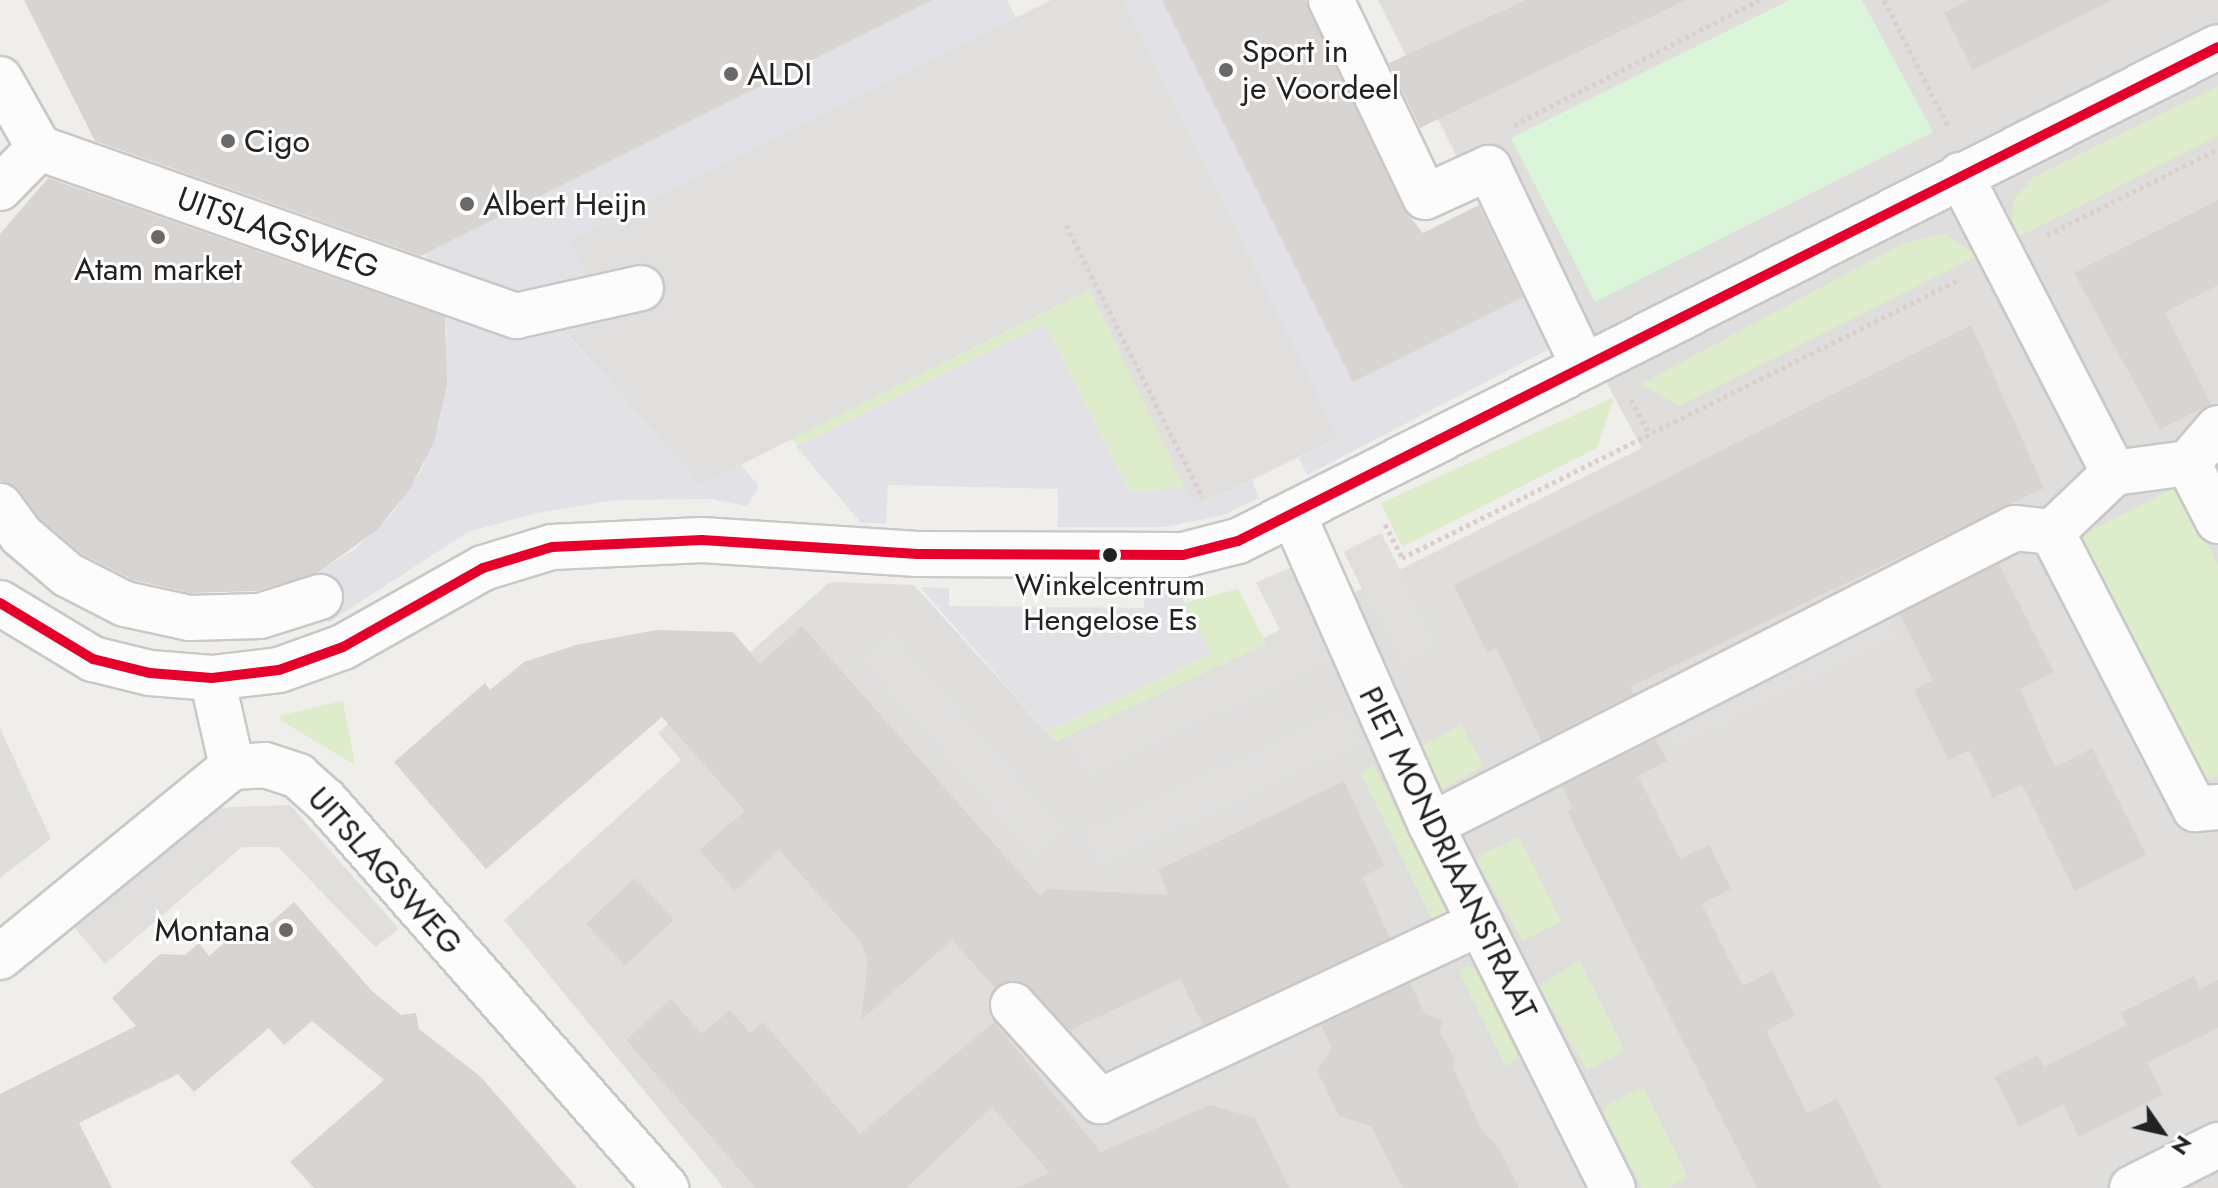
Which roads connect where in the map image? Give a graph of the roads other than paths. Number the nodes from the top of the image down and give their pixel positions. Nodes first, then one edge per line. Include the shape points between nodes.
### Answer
1 (1331, 0) edge
2 (2218, 47) edge
3 (0, 79) edge
4 (19, 145) edge
5 (1965, 173) junction
6 (0, 188) edge
7 (641, 288) dead end
8 (1582, 363) junction
9 (2218, 428) edge
10 (2188, 463) junction
11 (2114, 473) junction
12 (0, 506) edge
13 (1293, 514) junction
14 (2218, 521) edge
15 (2052, 532) junction
16 (320, 597) dead end
17 (0, 603) edge
18 (212, 678) junction
19 (232, 767) junction
20 (2218, 807) edge
21 (1431, 825) junction
22 (1480, 923) junction
23 (0, 957) edge
24 (1013, 1005) dead end
25 (2218, 1145) edge
26 (666, 1188) edge
27 (1613, 1188) edge
28 (2132, 1188) edge

1 - 8 street via 1425,197 1489,168
2 - 5 street
3 - 4 street
4 - 6 street
4 - 7 street, UITSLAGSWEG via 516,316
5 - 8 street
5 - 11 street via 2002,258
8 - 13 street
9 - 10 street
10 - 11 street
10 - 14 street
11 - 15 street
12 - 16 street via 21,535 68,575 125,604 189,618 260,616
13 - 18 street via 1238,541 1183,555 1139,558 905,554 702,540 552,547 483,568 343,647 279,670
13 - 21 street, PIET MONDRIAANSTRAAT
15 - 20 street via 2195,809
15 - 21 street via 2015,528
17 - 18 street via 93,659 150,673
18 - 19 street
19 - 23 street
19 - 26 street, UITSLAGSWEG via 265,765 298,776 325,800
21 - 22 street, PIET MONDRIAANSTRAAT
22 - 24 street via 1100,1101
22 - 27 street, PIET MONDRIAANSTRAAT
25 - 28 street

